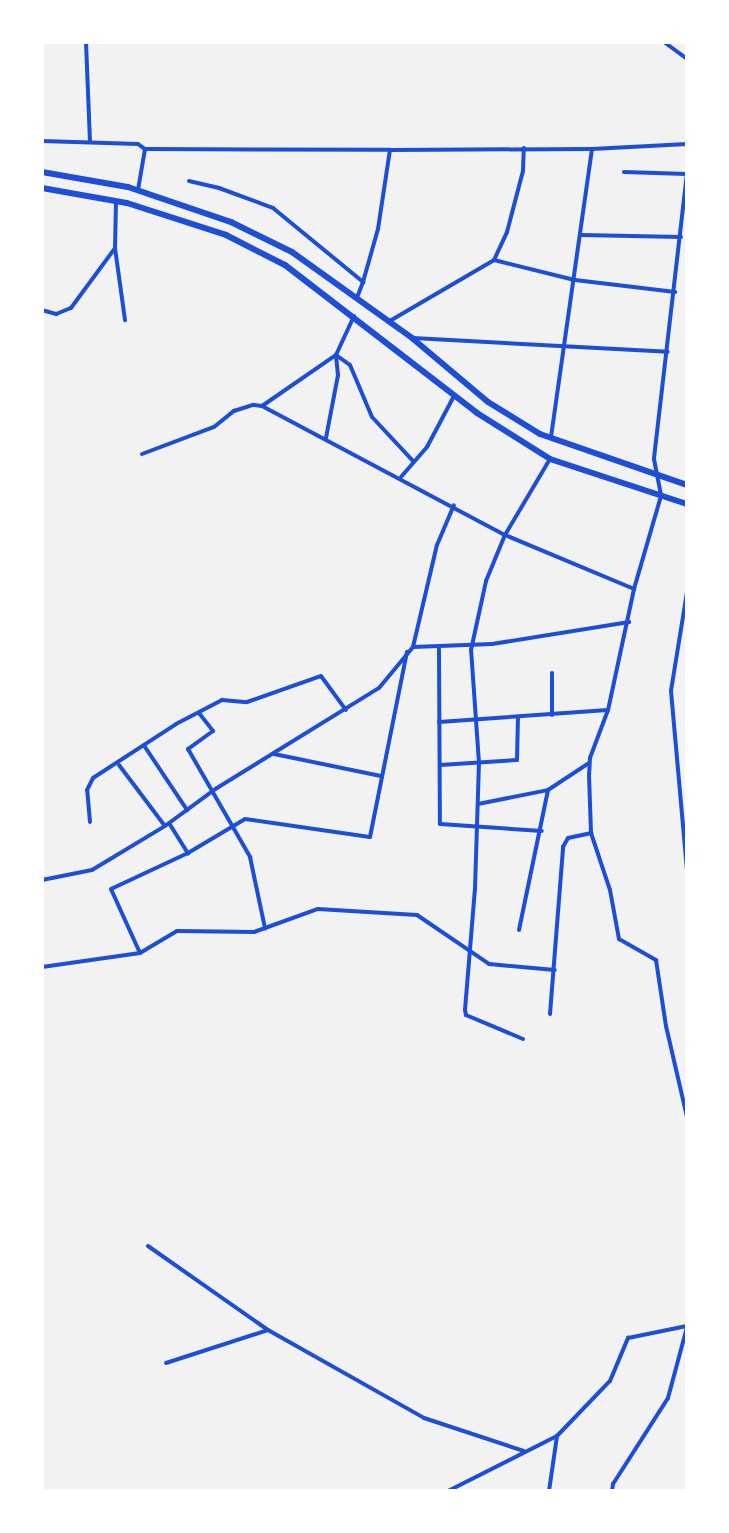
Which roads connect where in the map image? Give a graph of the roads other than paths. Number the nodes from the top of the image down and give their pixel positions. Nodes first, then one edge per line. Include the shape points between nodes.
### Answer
1 (86, 42) edge
2 (664, 42) edge
3 (687, 59) edge
4 (42, 141) edge
5 (90, 142) junction
6 (687, 144) edge
7 (524, 148) junction
8 (145, 149) junction
9 (592, 149) junction
10 (390, 150) junction
11 (42, 172) edge
12 (624, 172) dead end
13 (687, 173) edge
14 (189, 182) dead end
15 (42, 188) edge
16 (138, 190) junction
17 (116, 200) junction
18 (581, 235) junction
19 (681, 237) junction
20 (115, 248) junction
21 (494, 260) junction
22 (575, 280) junction
23 (363, 282) junction
24 (675, 292) junction
25 (357, 298) junction
26 (42, 310) edge
27 (354, 316) junction
28 (125, 320) dead end
29 (388, 322) junction
30 (412, 338) junction
31 (566, 348) junction
32 (668, 352) junction
33 (336, 355) junction
34 (454, 396) junction
35 (262, 406) junction
36 (326, 438) junction
37 (551, 438) junction
38 (142, 454) dead end
39 (550, 459) junction
40 (413, 461) junction
41 (657, 476) junction
42 (401, 477) junction
43 (687, 485) edge
44 (661, 496) junction
45 (687, 504) edge
46 (454, 505) junction
47 (505, 535) junction
48 (634, 589) junction
49 (687, 592) edge
50 (629, 622) junction
51 (472, 646) junction
52 (413, 647) junction
53 (439, 649) junction
54 (407, 651) junction
55 (552, 673) dead end
56 (346, 710) junction
57 (608, 710) junction
58 (199, 713) junction
59 (552, 715) junction
60 (518, 717) junction
61 (477, 719) junction
62 (439, 722) junction
63 (146, 747) junction
64 (274, 754) junction
65 (479, 763) junction
66 (589, 763) junction
67 (119, 765) junction
68 (440, 765) junction
69 (381, 776) junction
70 (548, 790) junction
71 (212, 791) junction
72 (478, 804) junction
73 (187, 810) junction
74 (90, 822) dead end
75 (167, 824) junction
76 (478, 826) junction
77 (234, 828) junction
78 (542, 831) junction
79 (591, 833) junction
80 (188, 853) junction
81 (687, 872) edge
82 (42, 880) edge
83 (265, 928) junction
84 (519, 930) dead end
85 (471, 950) junction
86 (140, 953) junction
87 (42, 967) edge
88 (555, 970) junction
89 (550, 1014) dead end
90 (524, 1039) dead end
91 (687, 1117) edge
92 (148, 1246) dead end
93 (687, 1264) edge
94 (687, 1319) edge
95 (687, 1327) edge
96 (268, 1330) junction
97 (166, 1363) dead end
98 (557, 1436) junction
99 (524, 1451) junction
100 (448, 1491) edge
101 (549, 1491) edge
102 (612, 1491) edge

1 - 5 street
2 - 3 street
4 - 5 street
5 - 8 street via 138,144
6 - 9 street
7 - 9 street
7 - 10 street
7 - 21 street via 507,232
8 - 10 street
8 - 16 street
9 - 18 street
10 - 23 street via 378,229
11 - 16 highway
12 - 13 street
13 - 19 street
14 - 23 street via 219,188 273,208
15 - 17 highway
16 - 25 highway via 231,222 292,252
17 - 20 street
17 - 27 highway via 226,235 285,265
18 - 19 street
18 - 22 street
19 - 24 street
20 - 26 street via 71,308 56,314
20 - 28 street
21 - 22 street
21 - 29 street
22 - 24 street
22 - 31 street
23 - 25 street
24 - 32 street
25 - 29 highway
27 - 33 street
27 - 34 highway
29 - 30 highway
30 - 31 street
30 - 37 highway via 488,402
31 - 32 street
31 - 37 street
32 - 41 street via 654,459
33 - 35 street
33 - 36 street via 335,400
33 - 40 street via 350,365 372,417
34 - 39 highway
34 - 40 street via 436,432
35 - 36 street
35 - 38 street via 234,411 214,427
36 - 42 street
37 - 41 highway
39 - 44 highway
39 - 47 street
40 - 42 street
41 - 43 highway
41 - 44 street
42 - 46 street
44 - 45 highway
44 - 48 street
46 - 47 street
46 - 52 street via 437,545
47 - 48 street
47 - 51 street via 486,581
48 - 50 street
49 - 81 street via 671,691
50 - 51 street
50 - 57 street
51 - 53 street
51 - 61 street
52 - 53 street
52 - 54 street
53 - 62 street
54 - 56 street via 379,688
54 - 69 street
55 - 59 street
56 - 58 street via 321,676 247,702 222,700
56 - 64 street
57 - 59 street
57 - 66 street
58 - 63 street via 176,724
58 - 71 street via 213,731 188,749
59 - 60 street
60 - 61 street
60 - 65 street via 517,760
61 - 62 street
61 - 65 street
62 - 68 street
63 - 67 street
63 - 73 street
64 - 69 street
64 - 71 street
65 - 68 street
65 - 72 street
66 - 70 street
66 - 79 street
67 - 74 street via 93,778 87,790
67 - 75 street
68 - 76 street via 440,824
69 - 77 street via 370,837 251,817
70 - 72 street
70 - 78 street
71 - 73 street
71 - 77 street
72 - 76 street
73 - 75 street
75 - 80 street
75 - 82 street via 92,870
76 - 78 street
76 - 85 street
77 - 80 street
77 - 83 street via 250,857
78 - 84 street
79 - 88 street via 568,838 563,847
79 - 91 street via 610,890 619,939 656,960
80 - 86 street via 111,890
83 - 85 street via 318,909 362,914 389,910 417,915
83 - 86 street via 238,933 212,928 177,931
85 - 88 street via 489,964
85 - 90 street via 466,1015
86 - 87 street
88 - 89 street
92 - 96 street
93 - 94 street
95 - 98 street via 628,1338 610,1381
95 - 102 street via 668,1398
96 - 97 street
96 - 99 street via 424,1418
98 - 99 street
98 - 101 street
99 - 100 street

